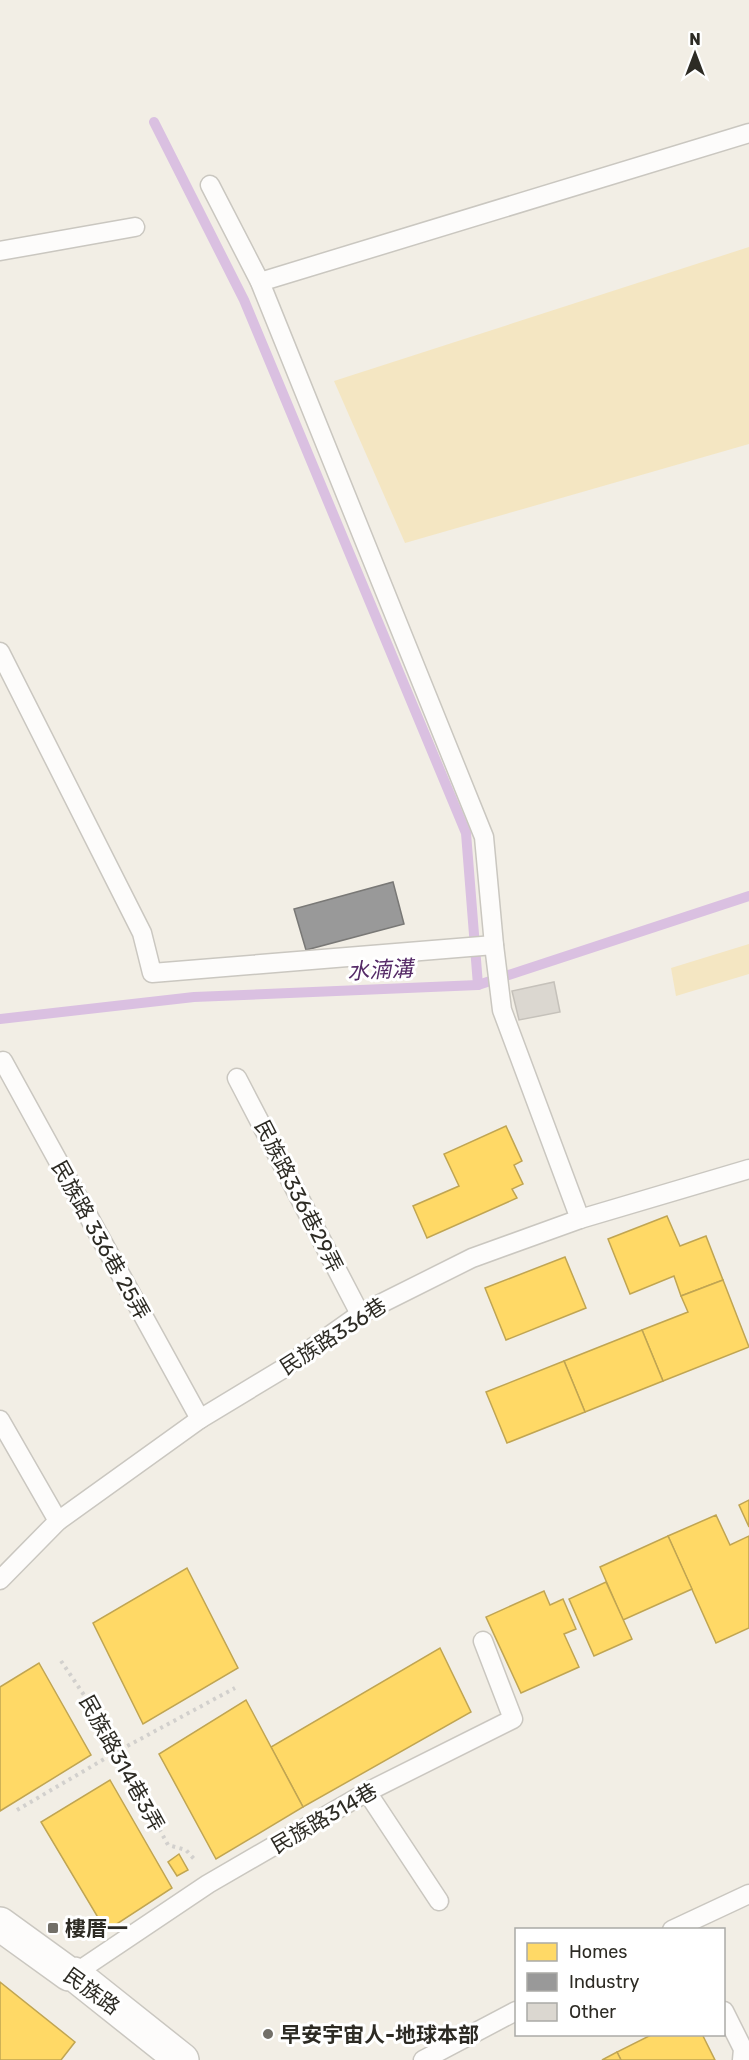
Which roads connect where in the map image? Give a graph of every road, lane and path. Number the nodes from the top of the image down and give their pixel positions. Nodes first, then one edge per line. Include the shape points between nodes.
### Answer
1 (749, 133) edge
2 (210, 185) dead end
3 (135, 227) dead end
4 (0, 251) edge
5 (260, 282) junction
6 (0, 652) edge
7 (494, 945) junction
8 (3, 1061) dead end
9 (237, 1078) dead end
10 (749, 1169) edge
11 (580, 1219) junction
12 (360, 1314) junction
13 (200, 1419) junction
14 (0, 1420) edge
15 (58, 1521) junction
16 (0, 1580) edge
17 (483, 1641) dead end
18 (61, 1662) dead end
19 (235, 1688) dead end
20 (118, 1751) junction
21 (367, 1792) junction
22 (17, 1810) dead end
23 (208, 1884) junction
24 (749, 1894) edge
25 (440, 1901) dead end
26 (0, 1924) edge
27 (677, 1928) edge
28 (74, 1974) junction
29 (515, 2012) edge
30 (725, 2016) edge
31 (182, 2060) edge
32 (423, 2060) edge
33 (742, 2060) edge

1 - 5 lane
2 - 5 lane
3 - 4 lane
5 - 7 lane via 484,837
6 - 7 lane via 142,933 152,973
7 - 11 lane via 502,1010
8 - 13 lane, 民族路 336巷 25弄
9 - 12 lane, 民族路336巷29弄
10 - 11 lane, 民族路336巷
11 - 12 lane, 民族路336巷 via 472,1258
12 - 13 lane, 民族路336巷 via 281,1370
13 - 15 lane, 民族路336巷
14 - 15 lane
15 - 16 lane, 民族路336巷
17 - 21 lane, 民族路314巷 via 513,1719
18 - 20 path, 民族路314巷3弄
19 - 20 path
20 - 22 path
20 - 23 path, 民族路314巷3弄 via 168,1845 186,1850
21 - 23 lane, 民族路314巷
21 - 25 lane
23 - 28 lane, 民族路314巷
24 - 27 lane
26 - 28 street, 民族路
28 - 31 street, 民族路
29 - 32 lane
30 - 33 lane via 743,2049

